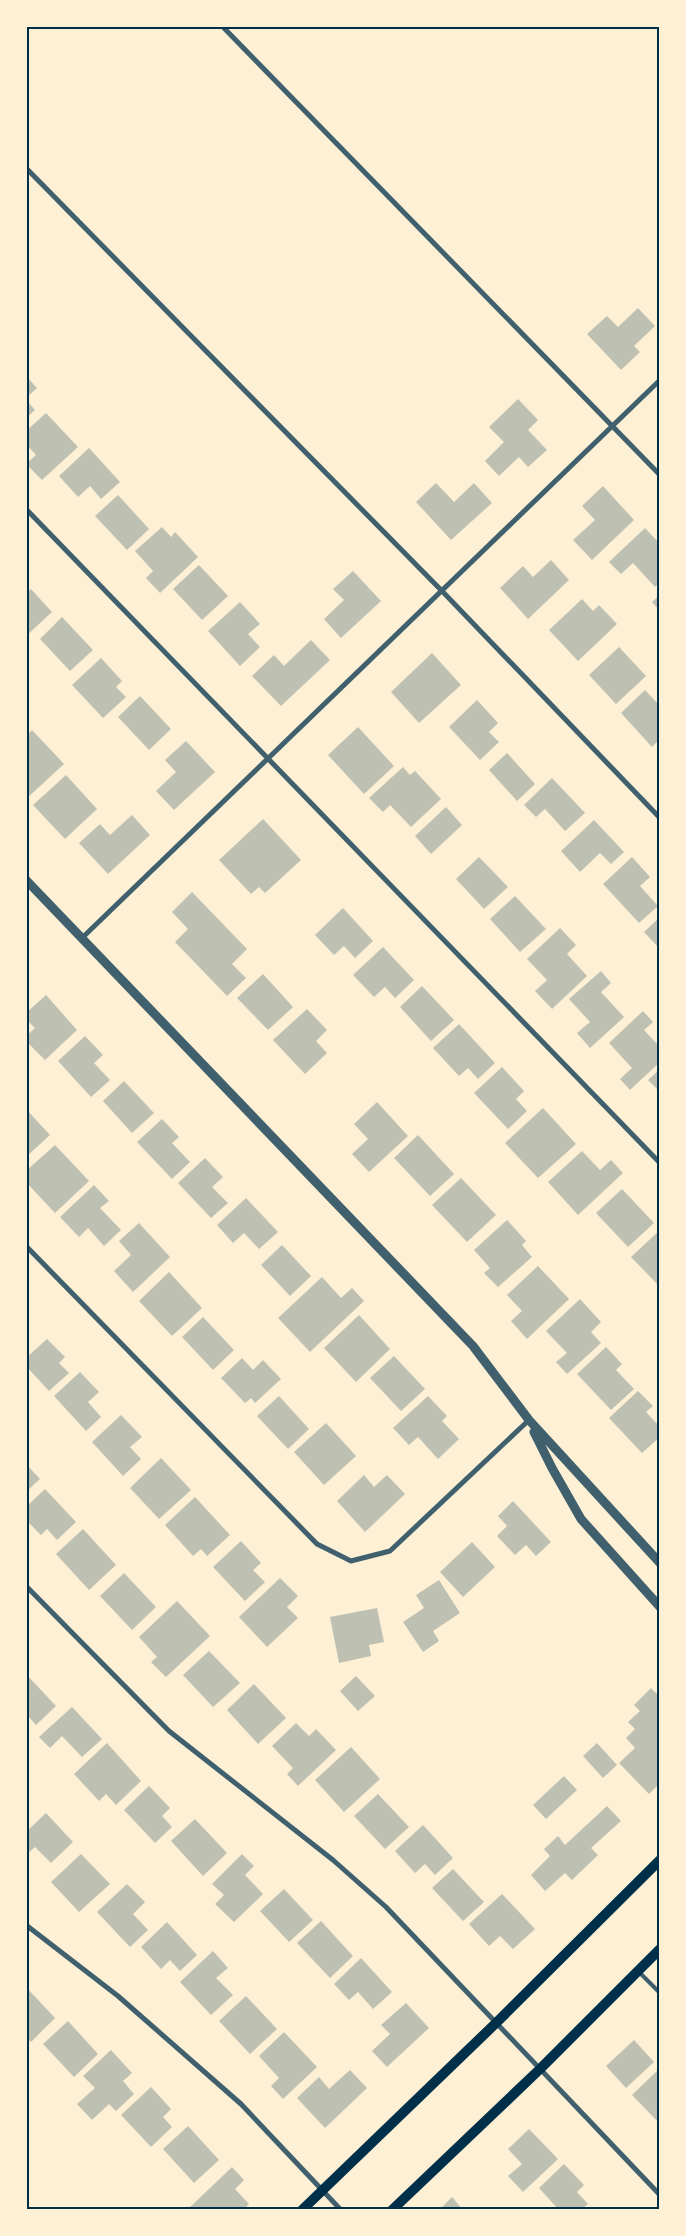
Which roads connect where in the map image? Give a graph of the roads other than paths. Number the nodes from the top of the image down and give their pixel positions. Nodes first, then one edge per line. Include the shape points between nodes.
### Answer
1 (222, 26) edge
2 (26, 168) edge
3 (660, 380) edge
4 (612, 426) junction
5 (660, 475) edge
6 (26, 509) edge
7 (442, 591) junction
8 (269, 758) junction
9 (660, 818) edge
10 (26, 880) edge
11 (82, 938) junction
12 (660, 1164) edge
13 (26, 1246) edge
14 (529, 1420) junction
15 (660, 1563) edge
16 (26, 1586) edge
17 (660, 1607) edge
18 (660, 1860) edge
19 (26, 1925) edge
20 (660, 1949) edge
21 (638, 1971) junction
22 (660, 1993) edge
23 (496, 2023) junction
24 (540, 2069) junction
25 (322, 2189) junction
26 (660, 2194) edge
27 (302, 2210) edge
28 (341, 2210) edge
29 (392, 2210) edge

1 - 4 street
2 - 7 street
3 - 4 street
4 - 5 street
4 - 7 street
6 - 8 street
7 - 8 street
7 - 9 street
8 - 11 street
8 - 12 street
10 - 11 street
11 - 14 street via 473,1346
13 - 14 street via 317,1544 351,1561 390,1551
14 - 15 street
14 - 17 street via 581,1518
16 - 23 street via 169,1731 333,1860 386,1907
18 - 23 main road
19 - 25 street via 118,1996 241,2104
20 - 21 main road
21 - 22 lane
21 - 24 main road
23 - 24 street
23 - 25 main road
24 - 26 street
24 - 29 main road
25 - 27 main road
25 - 28 street

